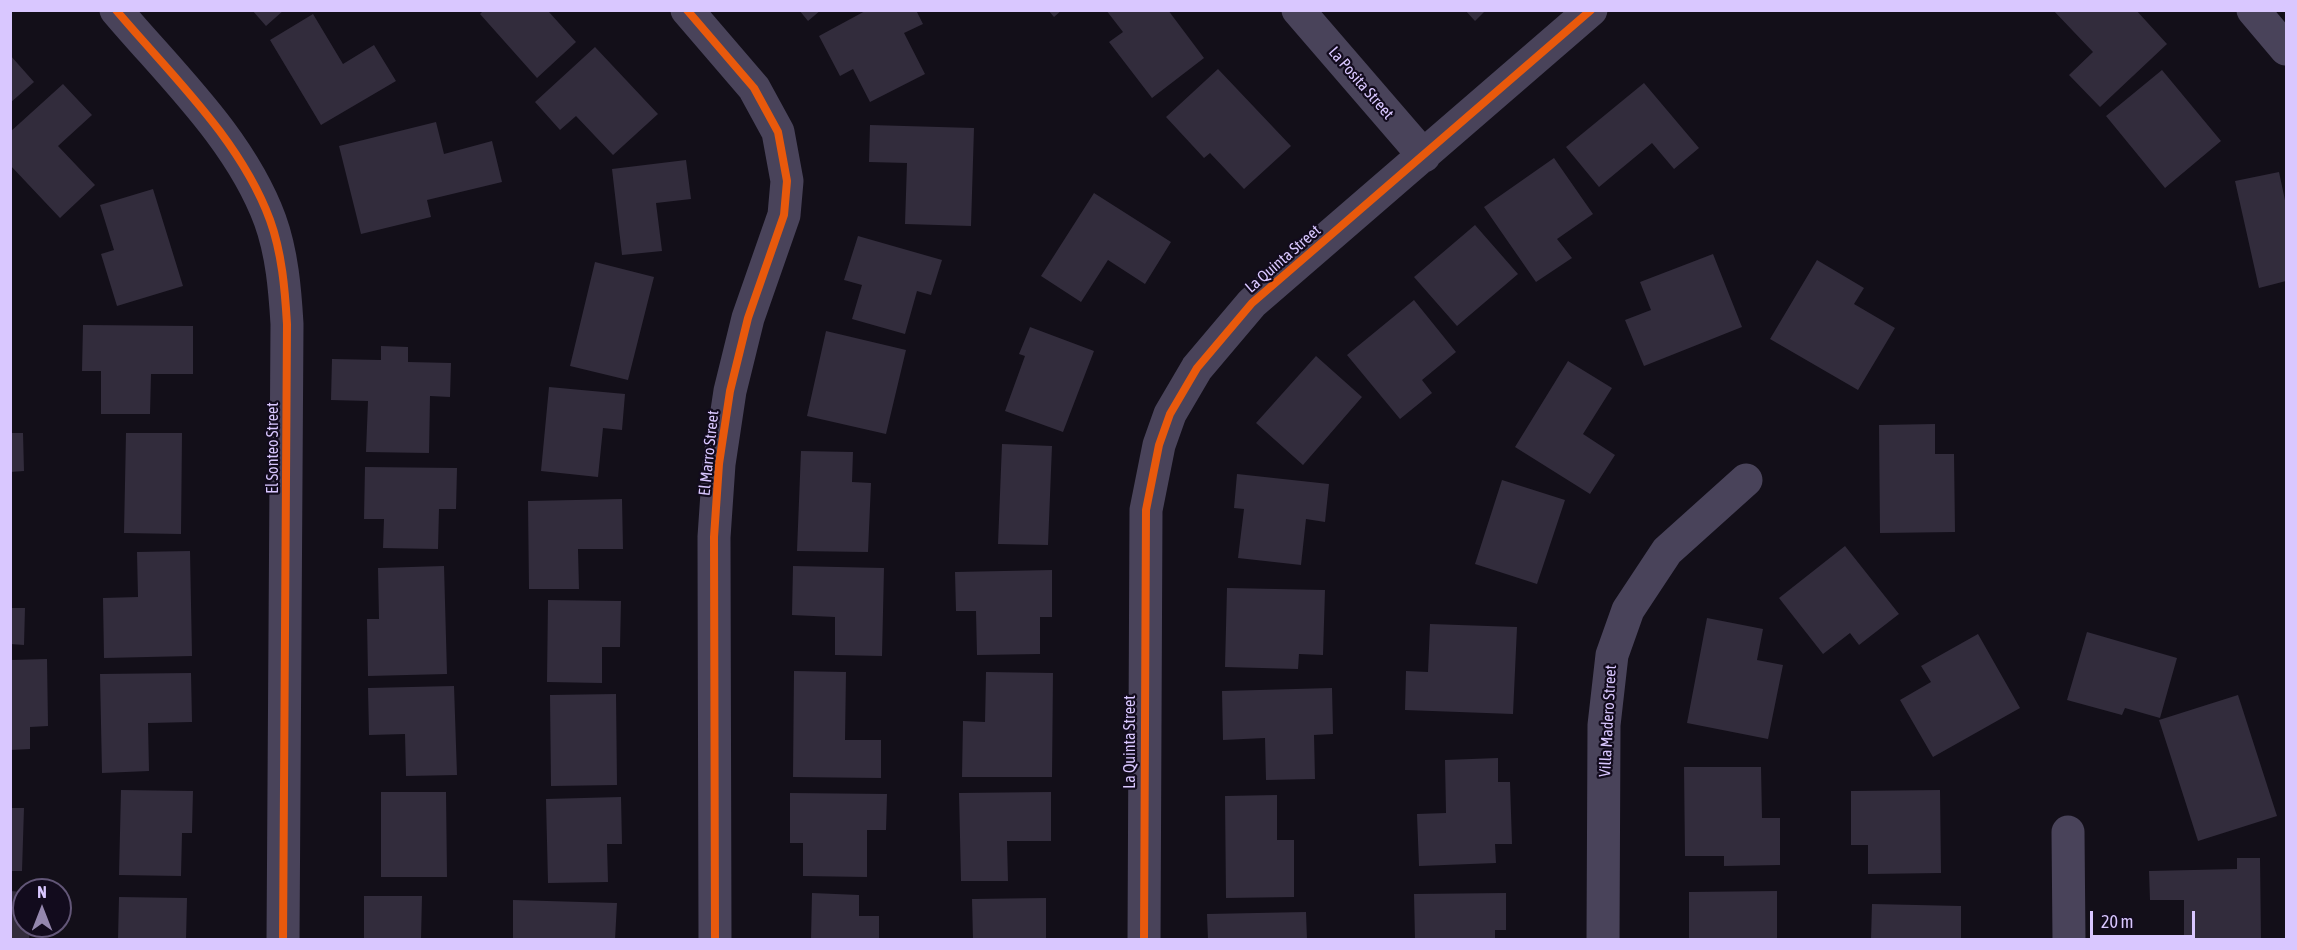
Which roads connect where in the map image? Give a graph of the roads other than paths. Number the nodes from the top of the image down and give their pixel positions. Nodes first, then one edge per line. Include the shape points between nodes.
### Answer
1 (116, 10) edge
2 (687, 10) edge
3 (1298, 10) edge
4 (1591, 10) edge
5 (2253, 10) edge
6 (2286, 49) edge
7 (1424, 156) junction
8 (1746, 480) dead end
9 (2068, 832) dead end
10 (283, 939) edge
11 (715, 939) edge
12 (1144, 939) edge
13 (1604, 939) edge
14 (2068, 939) edge

1 - 10 street, El Sonteo Street via 242,162 270,221 285,284
2 - 11 street, El Marro Street via 753,88 778,132 787,181 784,215 748,318 730,391 719,464 714,537
3 - 7 street, La Posita Street
4 - 7 street, La Quinta Street
5 - 6 street
7 - 12 street, La Quinta Street via 1252,303 1197,368 1170,414 1151,477 1144,542
8 - 13 street, Villa Madero Street via 1667,551 1628,610 1611,655 1604,725
9 - 14 street

